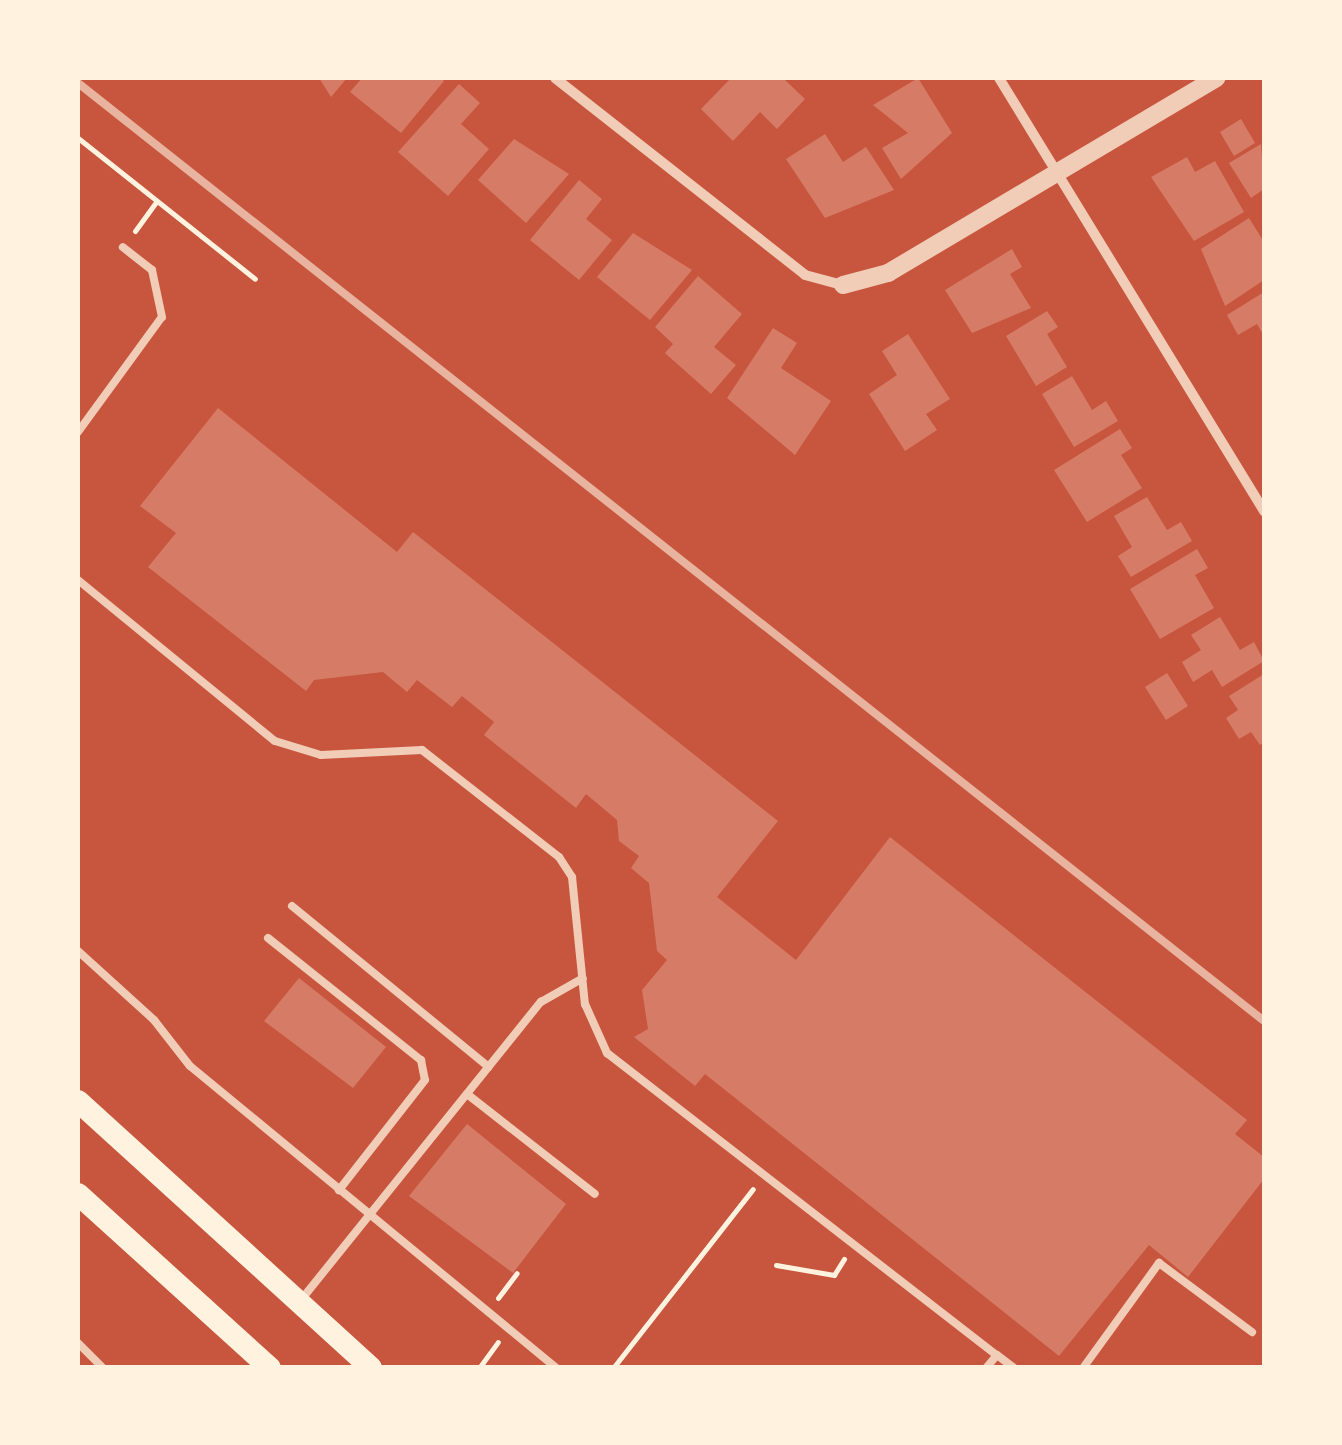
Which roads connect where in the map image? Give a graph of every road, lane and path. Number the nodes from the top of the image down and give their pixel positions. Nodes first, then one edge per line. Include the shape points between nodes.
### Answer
1 (555, 78) edge
2 (999, 78) edge
3 (1217, 78) edge
4 (78, 138) edge
5 (1058, 175) junction
6 (157, 201) junction
7 (123, 247) joint
8 (255, 278) dead end
9 (843, 286) joint
10 (78, 432) edge
11 (1264, 511) edge
12 (78, 580) edge
13 (292, 906) dead end
14 (268, 938) dead end
15 (78, 950) edge
16 (583, 978) junction
17 (489, 1067) junction
18 (468, 1094) junction
19 (78, 1101) edge
20 (339, 1190) junction
21 (78, 1194) edge
22 (595, 1194) dead end
23 (748, 1196) dead end
24 (370, 1216) junction
25 (850, 1242) junction
26 (776, 1265) dead end
27 (298, 1303) junction
28 (1252, 1332) dead end
29 (78, 1343) edge
30 (997, 1354) junction
31 (104, 1368) edge
32 (270, 1368) edge
33 (370, 1368) edge
34 (556, 1368) edge
35 (613, 1368) edge
36 (986, 1368) edge
37 (1014, 1368) edge
38 (1083, 1368) edge

1 - 9 street via 805,275
2 - 5 street
3 - 5 street
4 - 6 path
5 - 9 street via 888,272
5 - 11 street
6 - 7 path
6 - 8 path
7 - 10 lane via 152,270 162,317
12 - 16 lane via 275,741 321,755 422,750 559,856 572,877
13 - 17 lane
14 - 20 lane via 421,1060 425,1080
15 - 20 lane via 154,1020 190,1066
16 - 17 lane via 541,1002
16 - 25 lane via 607,1053
17 - 18 lane
18 - 22 lane
18 - 24 lane
19 - 27 main road
20 - 24 lane
21 - 32 main road
23 - 35 path
24 - 27 lane
24 - 34 lane
25 - 26 path via 834,1276
25 - 30 lane
27 - 33 main road
28 - 38 lane via 1159,1263
29 - 31 lane
30 - 36 lane
30 - 37 lane

